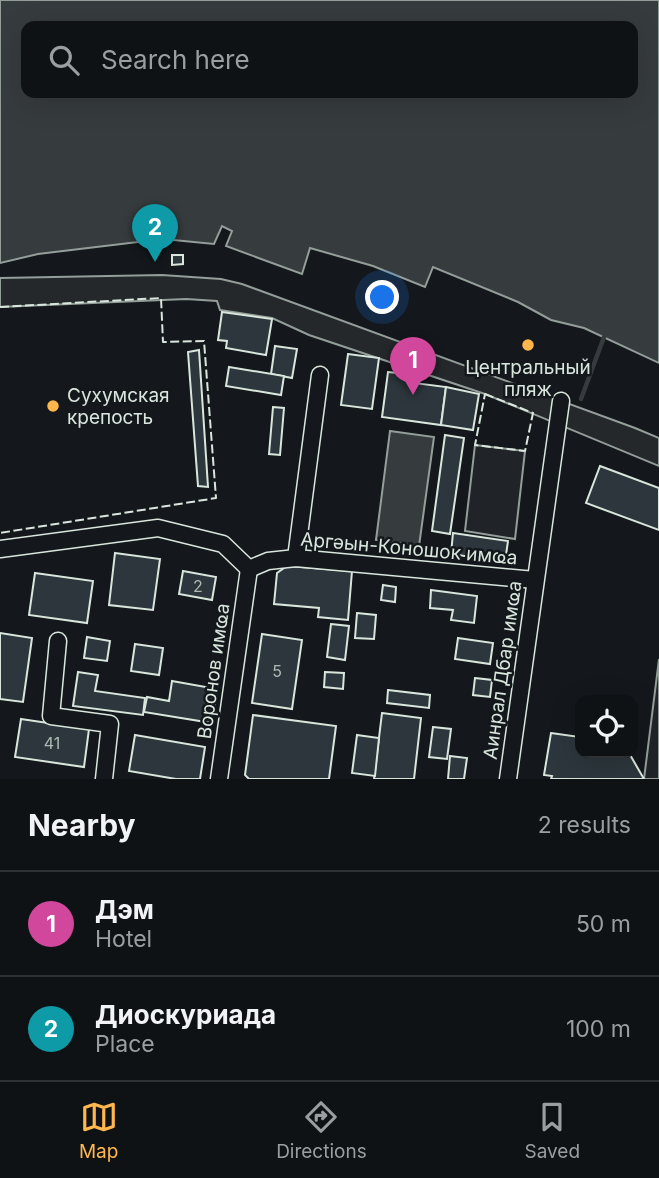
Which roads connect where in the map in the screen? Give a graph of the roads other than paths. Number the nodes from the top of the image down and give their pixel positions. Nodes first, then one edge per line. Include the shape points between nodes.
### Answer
1 (320, 375) dead end
2 (561, 401) dead end
3 (0, 549) edge
4 (296, 558) junction
5 (248, 569) junction
6 (535, 580) junction
7 (58, 641) dead end
8 (104, 779) edge
9 (219, 779) edge
10 (508, 779) edge

1 - 4 street
2 - 6 street, Аинрал Дбар имҩа
3 - 5 street via 158,528 223,544
4 - 5 street, Аргәын-Коношок имҩа
4 - 6 street, Аргәын-Коношок имҩа
5 - 9 street, Воронов имҩа
6 - 10 street, Аинрал Дбар имҩа
7 - 8 street via 51,716 110,724

